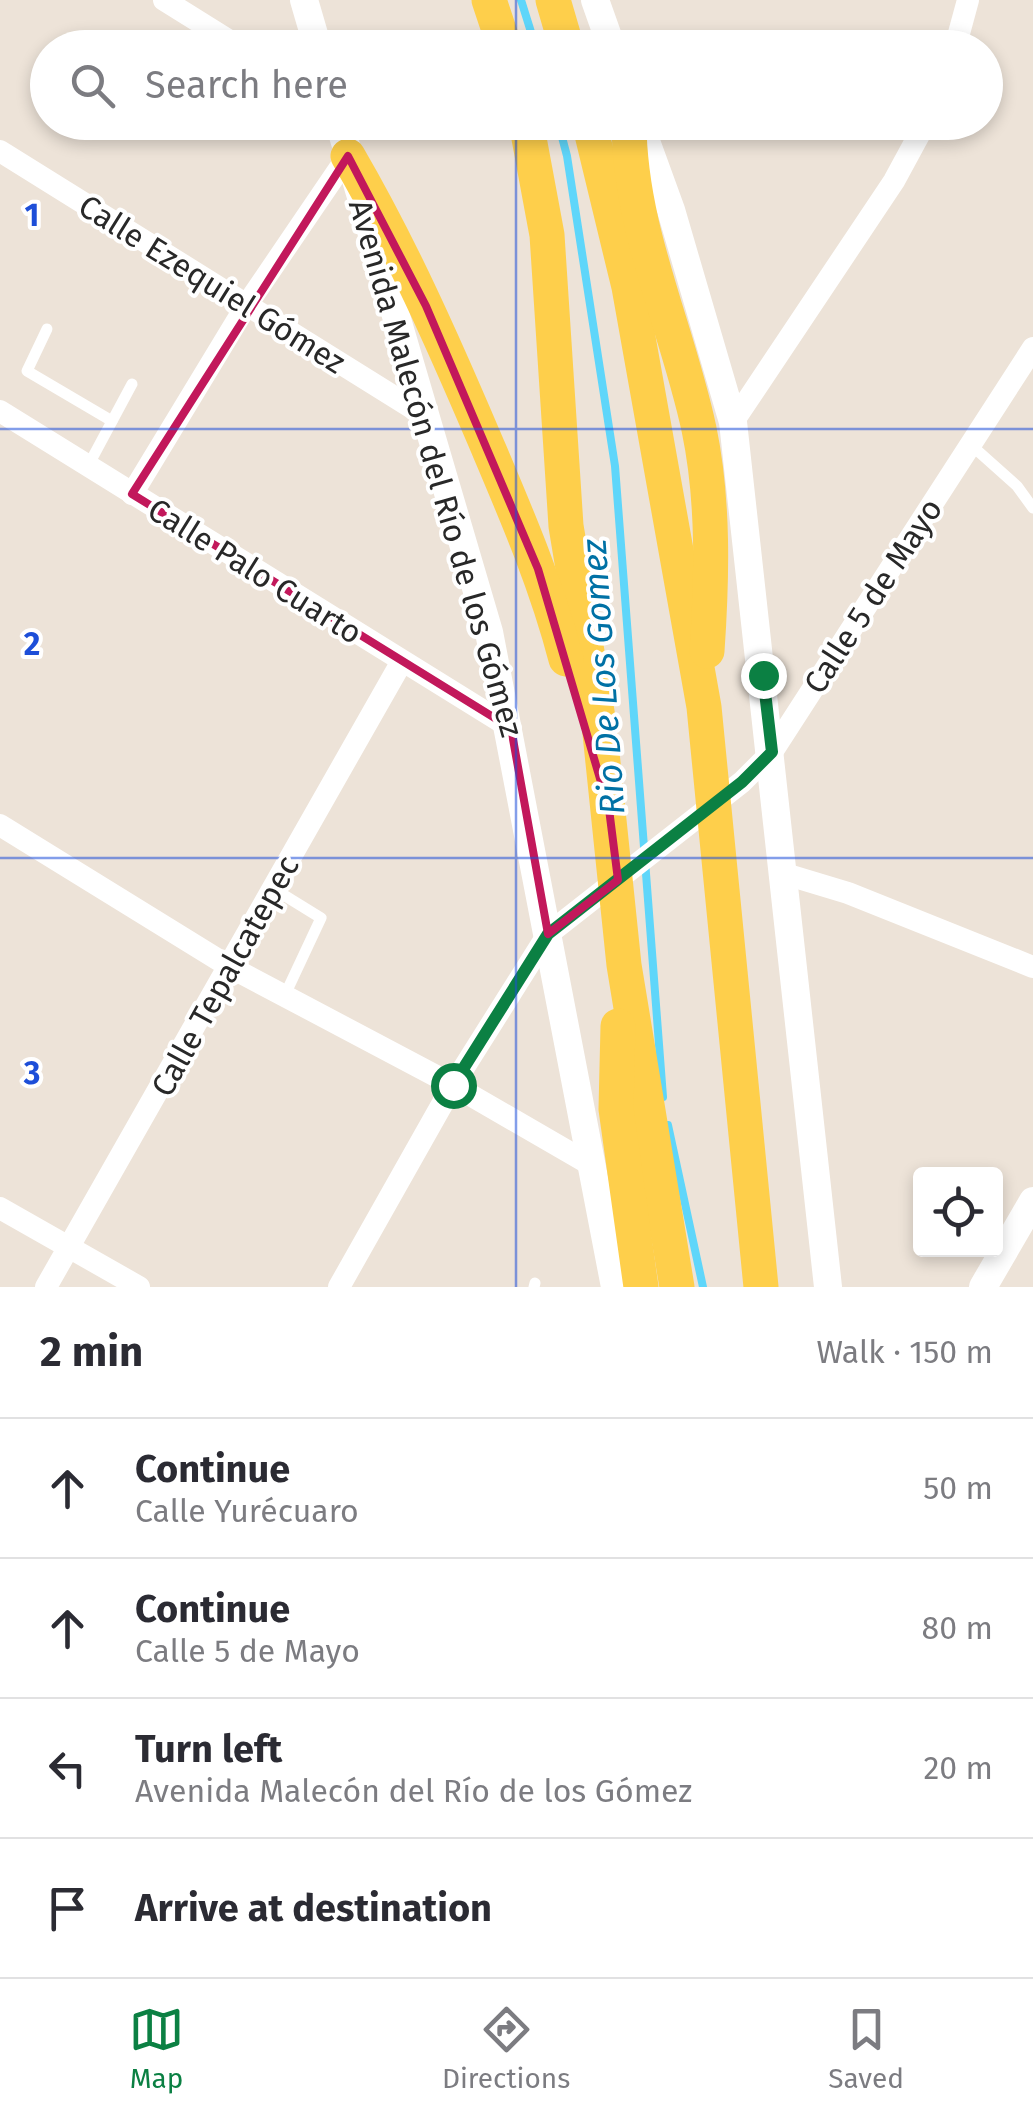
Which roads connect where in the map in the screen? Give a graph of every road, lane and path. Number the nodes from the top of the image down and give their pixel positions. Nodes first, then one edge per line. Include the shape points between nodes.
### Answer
1 (164, 0) edge
2 (304, 0) edge
3 (490, 0) edge
4 (553, 0) edge
5 (595, 0) edge
6 (968, 0) edge
7 (212, 30) edge
8 (313, 30) edge
9 (500, 30) edge
10 (562, 30) edge
11 (606, 30) edge
12 (960, 30) edge
13 (343, 140) edge
14 (344, 140) edge
15 (344, 140) edge
16 (530, 140) edge
17 (593, 140) edge
18 (630, 140) edge
19 (646, 140) edge
20 (916, 140) edge
21 (0, 152) edge
22 (246, 306) junction
23 (47, 329) dead end
24 (1033, 348) edge
25 (132, 384) dead end
26 (0, 412) edge
27 (426, 416) junction
28 (112, 421) junction
29 (733, 422) junction
30 (970, 444) junction
31 (88, 466) junction
32 (132, 494) junction
33 (1033, 508) edge
34 (401, 662) junction
35 (704, 706) junction
36 (511, 728) junction
37 (772, 752) junction
38 (608, 809) junction
39 (0, 826) edge
40 (785, 874) junction
41 (274, 889) junction
42 (554, 929) junction
43 (624, 965) junction
44 (1033, 967) edge
45 (230, 968) junction
46 (284, 997) junction
47 (453, 1085) junction
48 (593, 1166) junction
49 (1033, 1201) edge
50 (0, 1208) edge
51 (69, 1246) junction
52 (46, 1287) edge
53 (139, 1287) edge
54 (339, 1287) edge
55 (615, 1287) edge
56 (641, 1287) edge
57 (677, 1287) edge
58 (761, 1287) edge
59 (828, 1287) edge
60 (983, 1287) edge

1 - 7 street
2 - 8 street
3 - 9 main road
4 - 10 main road
5 - 11 street
6 - 12 street
13 - 22 street
14 - 38 main road via 426,306 525,536 556,619
15 - 27 street, Avenida Malecón del Río de los Gómez
16 - 38 main road via 548,235 566,526
17 - 35 main road via 639,337
18 - 35 main road via 638,207 706,471 710,596
19 - 29 street
20 - 29 street
21 - 22 street, Calle Ezequiel Gómez
22 - 27 street, Calle Ezequiel Gómez
22 - 32 street
23 - 28 lane via 27,371
24 - 30 street, Calle 5 de Mayo
25 - 28 lane
26 - 31 street, Calle Palo Cuarto
27 - 36 street, Avenida Malecón del Río de los Gómez
28 - 31 lane
29 - 37 street
30 - 33 lane
30 - 37 street, Calle 5 de Mayo
31 - 32 street, Calle Palo Cuarto
32 - 34 street, Calle Palo Cuarto
34 - 36 street, Calle Palo Cuarto
34 - 41 street, Calle Tepalcatepec
35 - 58 main road
36 - 42 street, Avenida Malecón del Río de los Gómez
37 - 40 street
37 - 42 street, Calle 5 de Mayo
38 - 43 main road
39 - 45 street
40 - 44 street
40 - 59 street
41 - 45 street, Calle Tepalcatepec
41 - 46 lane via 321,918
42 - 47 street, Calle 5 de Mayo
42 - 48 street, Avenida Malecón del Río de los Gómez
43 - 56 main road via 616,1109
43 - 57 main road
45 - 46 street
45 - 51 street, Calle Tepalcatepec
46 - 47 street
47 - 48 street
47 - 54 street, Calle 5 de Mayo
48 - 55 street, Avenida Malecón del Río de los Gómez
49 - 60 street
50 - 51 street
51 - 52 street, Calle Tepalcatepec
51 - 53 street

